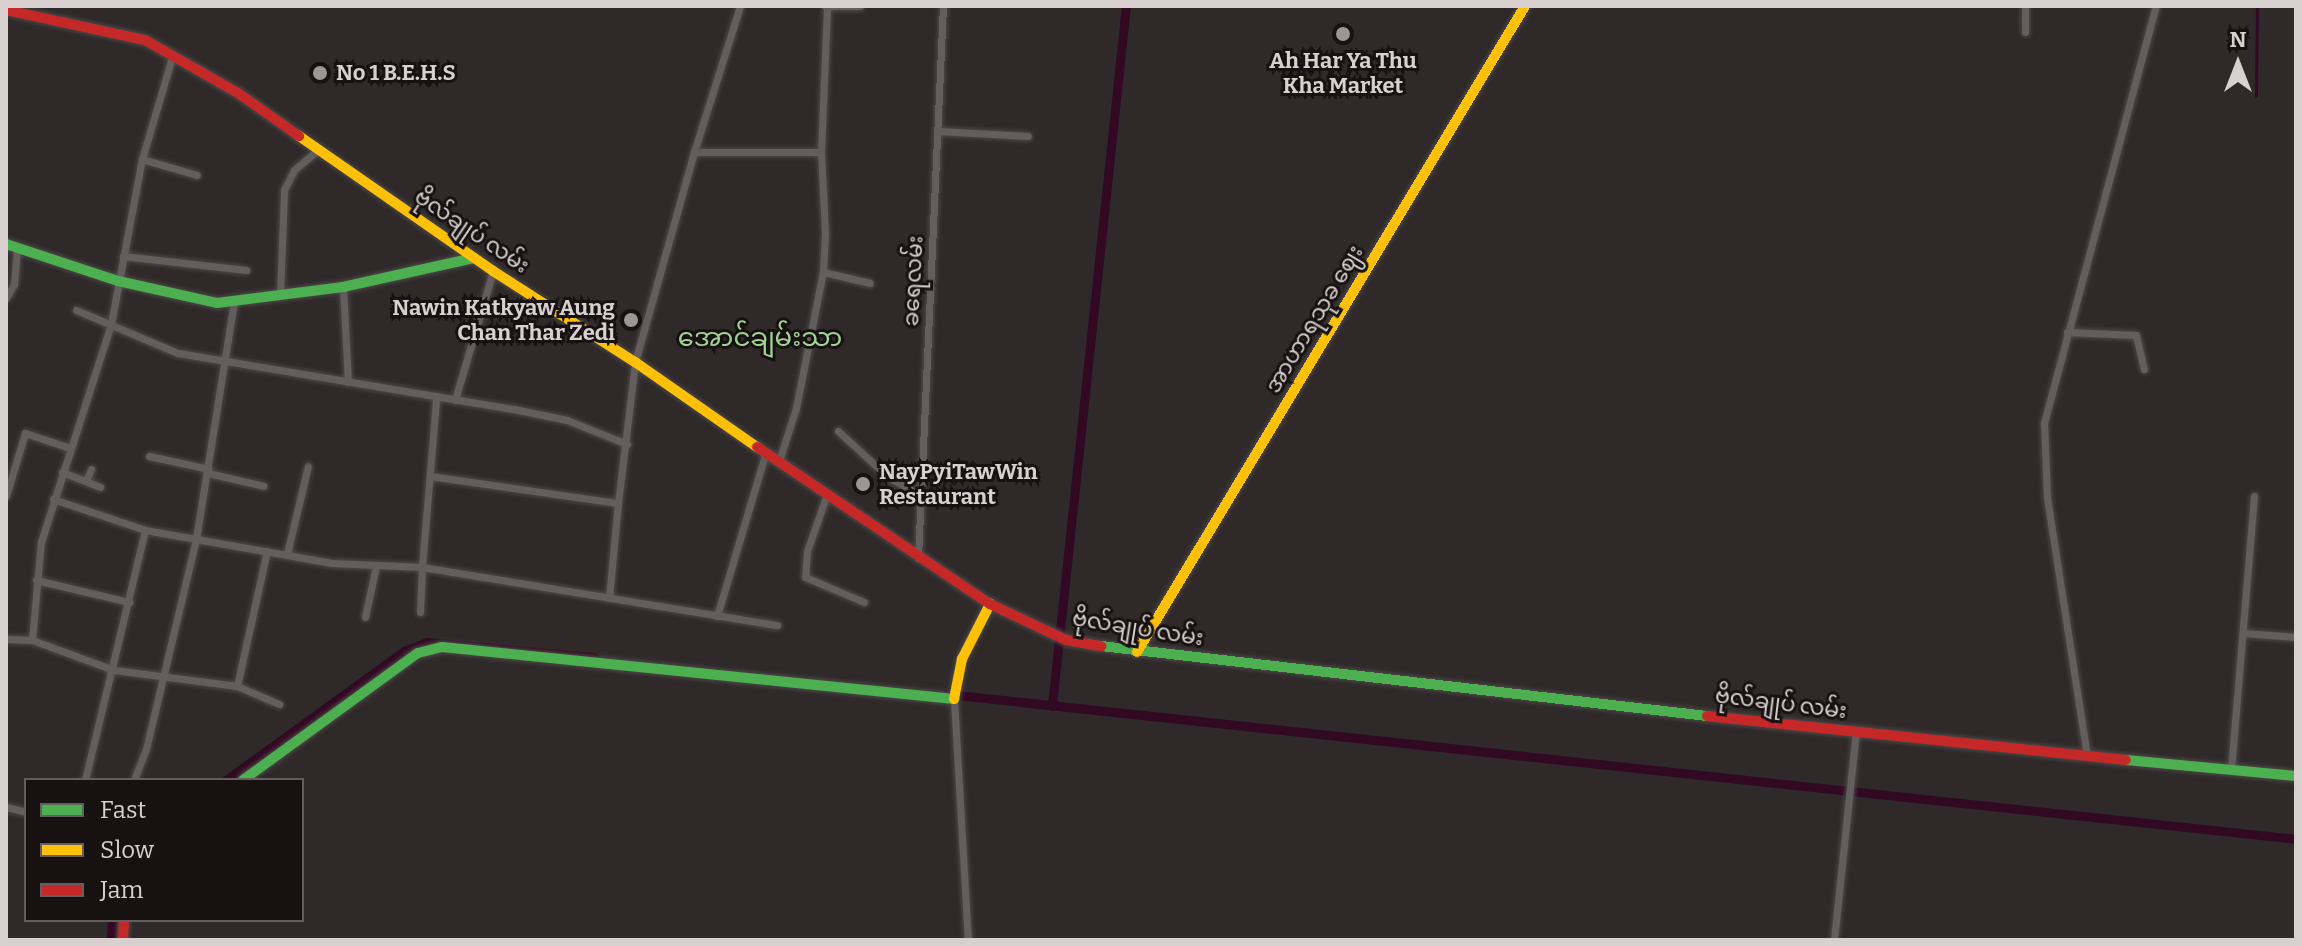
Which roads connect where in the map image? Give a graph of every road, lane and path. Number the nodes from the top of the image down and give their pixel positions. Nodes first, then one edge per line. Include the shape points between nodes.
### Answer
1 (740, 6) edge
2 (826, 6) edge
3 (860, 6) edge
4 (943, 6) edge
5 (1525, 6) edge
6 (2025, 6) edge
7 (2156, 6) edge
8 (6, 10) edge
9 (2025, 32) dead end
10 (173, 54) junction
11 (938, 131) junction
12 (1028, 136) dead end
13 (319, 149) junction
14 (694, 152) junction
15 (821, 152) junction
16 (142, 159) junction
17 (197, 175) dead end
18 (6, 244) edge
19 (17, 248) junction
20 (123, 256) junction
21 (474, 258) junction
22 (246, 270) dead end
23 (493, 271) junction
24 (823, 272) junction
25 (118, 281) junction
26 (870, 283) dead end
27 (343, 287) junction
28 (280, 296) junction
29 (6, 298) edge
30 (234, 303) junction
31 (76, 310) dead end
32 (111, 324) junction
33 (2067, 332) junction
34 (635, 362) junction
35 (226, 364) junction
36 (2144, 369) dead end
37 (348, 382) junction
38 (436, 399) junction
39 (455, 400) junction
40 (838, 431) dead end
41 (627, 444) junction
42 (70, 448) junction
43 (766, 452) junction
44 (149, 456) dead end
45 (779, 461) junction
46 (308, 466) dead end
47 (91, 469) dead end
48 (209, 471) junction
49 (62, 472) junction
50 (430, 476) junction
51 (86, 481) junction
52 (264, 486) dead end
53 (100, 487) dead end
54 (827, 494) junction
55 (921, 495) junction
56 (6, 496) edge
57 (2254, 496) dead end
58 (53, 499) junction
59 (618, 503) junction
60 (145, 530) junction
61 (196, 539) junction
62 (267, 551) junction
63 (287, 554) junction
64 (918, 558) junction
65 (376, 566) junction
66 (422, 567) junction
67 (36, 580) junction
68 (609, 598) junction
69 (129, 602) junction
70 (864, 602) dead end
71 (990, 604) junction
72 (420, 612) dead end
73 (717, 616) junction
74 (365, 617) dead end
75 (777, 625) dead end
76 (2243, 633) junction
77 (2296, 637) edge
78 (6, 639) edge
79 (32, 640) junction
80 (1137, 652) junction
81 (114, 670) junction
82 (163, 675) junction
83 (237, 686) junction
84 (953, 696) junction
85 (279, 704) dead end
86 (1856, 732) junction
87 (2087, 756) junction
88 (2231, 770) junction
89 (2296, 776) edge
90 (86, 778) edge
91 (135, 778) edge
92 (246, 778) edge
93 (968, 940) edge
94 (1834, 940) edge

1 - 14 street
2 - 3 street
2 - 15 street
4 - 11 street, ခရေလမ်း
5 - 80 main road, အာဟာရသုခ ဈေး
6 - 9 street
7 - 33 street
8 - 10 main road, ဗိုလ်ချုပ် လမ်း via 133,37
10 - 13 main road, ဗိုလ်ချုပ် လမ်း
10 - 16 street
11 - 12 street
11 - 55 street, ခရေလမ်း
13 - 21 main road, ဗိုလ်ချုပ် လမ်း
13 - 28 street via 294,170 284,190
14 - 15 street
14 - 34 street
15 - 24 street
16 - 17 street
16 - 20 street
18 - 19 main road
19 - 25 main road
19 - 29 street via 14,284
20 - 22 street
20 - 25 street
21 - 23 main road, ဗိုလ်ချုပ် လမ်း
21 - 27 main road
23 - 34 main road, ဗိုလ်ချုပ် လမ်း
23 - 39 street
24 - 26 street
24 - 45 street via 796,408
25 - 30 main road
25 - 32 street
27 - 28 main road
27 - 37 street
28 - 30 main road
30 - 35 street
31 - 32 street
32 - 35 street via 178,353
32 - 42 street
33 - 36 street via 2136,335
33 - 87 street via 2046,409 2043,454
34 - 41 street
34 - 43 main road, ဗိုလ်ချုပ် လမ်း
35 - 37 street
35 - 48 street
37 - 38 street
38 - 39 street
38 - 50 street
39 - 41 street via 567,420
40 - 55 street via 888,477
41 - 59 street
42 - 49 street
42 - 56 street via 25,433
43 - 45 main road, ဗိုလ်ချုပ် လမ်း
43 - 73 street
44 - 48 street
45 - 54 main road, ဗိုလ်ချုပ် လမ်း
46 - 63 street
47 - 51 street
48 - 52 street
48 - 61 street
49 - 51 street
49 - 58 street
50 - 59 street
50 - 66 street
51 - 53 street
54 - 64 main road, ဗိုလ်ချုပ် လမ်း
54 - 70 street via 807,551 805,577
55 - 64 street, ခရေလမ်း
57 - 76 street
58 - 60 street
58 - 67 street
59 - 68 street
60 - 61 street
60 - 69 street
61 - 62 street
61 - 82 street
62 - 63 street
62 - 83 street
63 - 65 street
64 - 71 main road, ဗိုလ်ချုပ် လမ်း
65 - 66 street
65 - 74 street
66 - 68 street
66 - 72 street
67 - 69 street
67 - 79 street
68 - 73 street
69 - 81 street
71 - 80 main road, ဗိုလ်ချုပ် လမ်း via 1066,640
71 - 84 main road via 962,659
73 - 75 street
76 - 77 street
76 - 88 street
78 - 79 street
79 - 81 street
80 - 86 main road, ဗိုလ်ချုပ် လမ်း
81 - 82 street
81 - 90 street
82 - 83 street
82 - 91 street
83 - 85 street
84 - 92 main road via 442,647 418,653
84 - 93 street
86 - 87 main road, ဗိုလ်ချုပ် လမ်း
86 - 94 street
87 - 88 main road, ဗိုလ်ချုပ် လမ်း
88 - 89 main road, ဗိုလ်ချုပ် လမ်း

